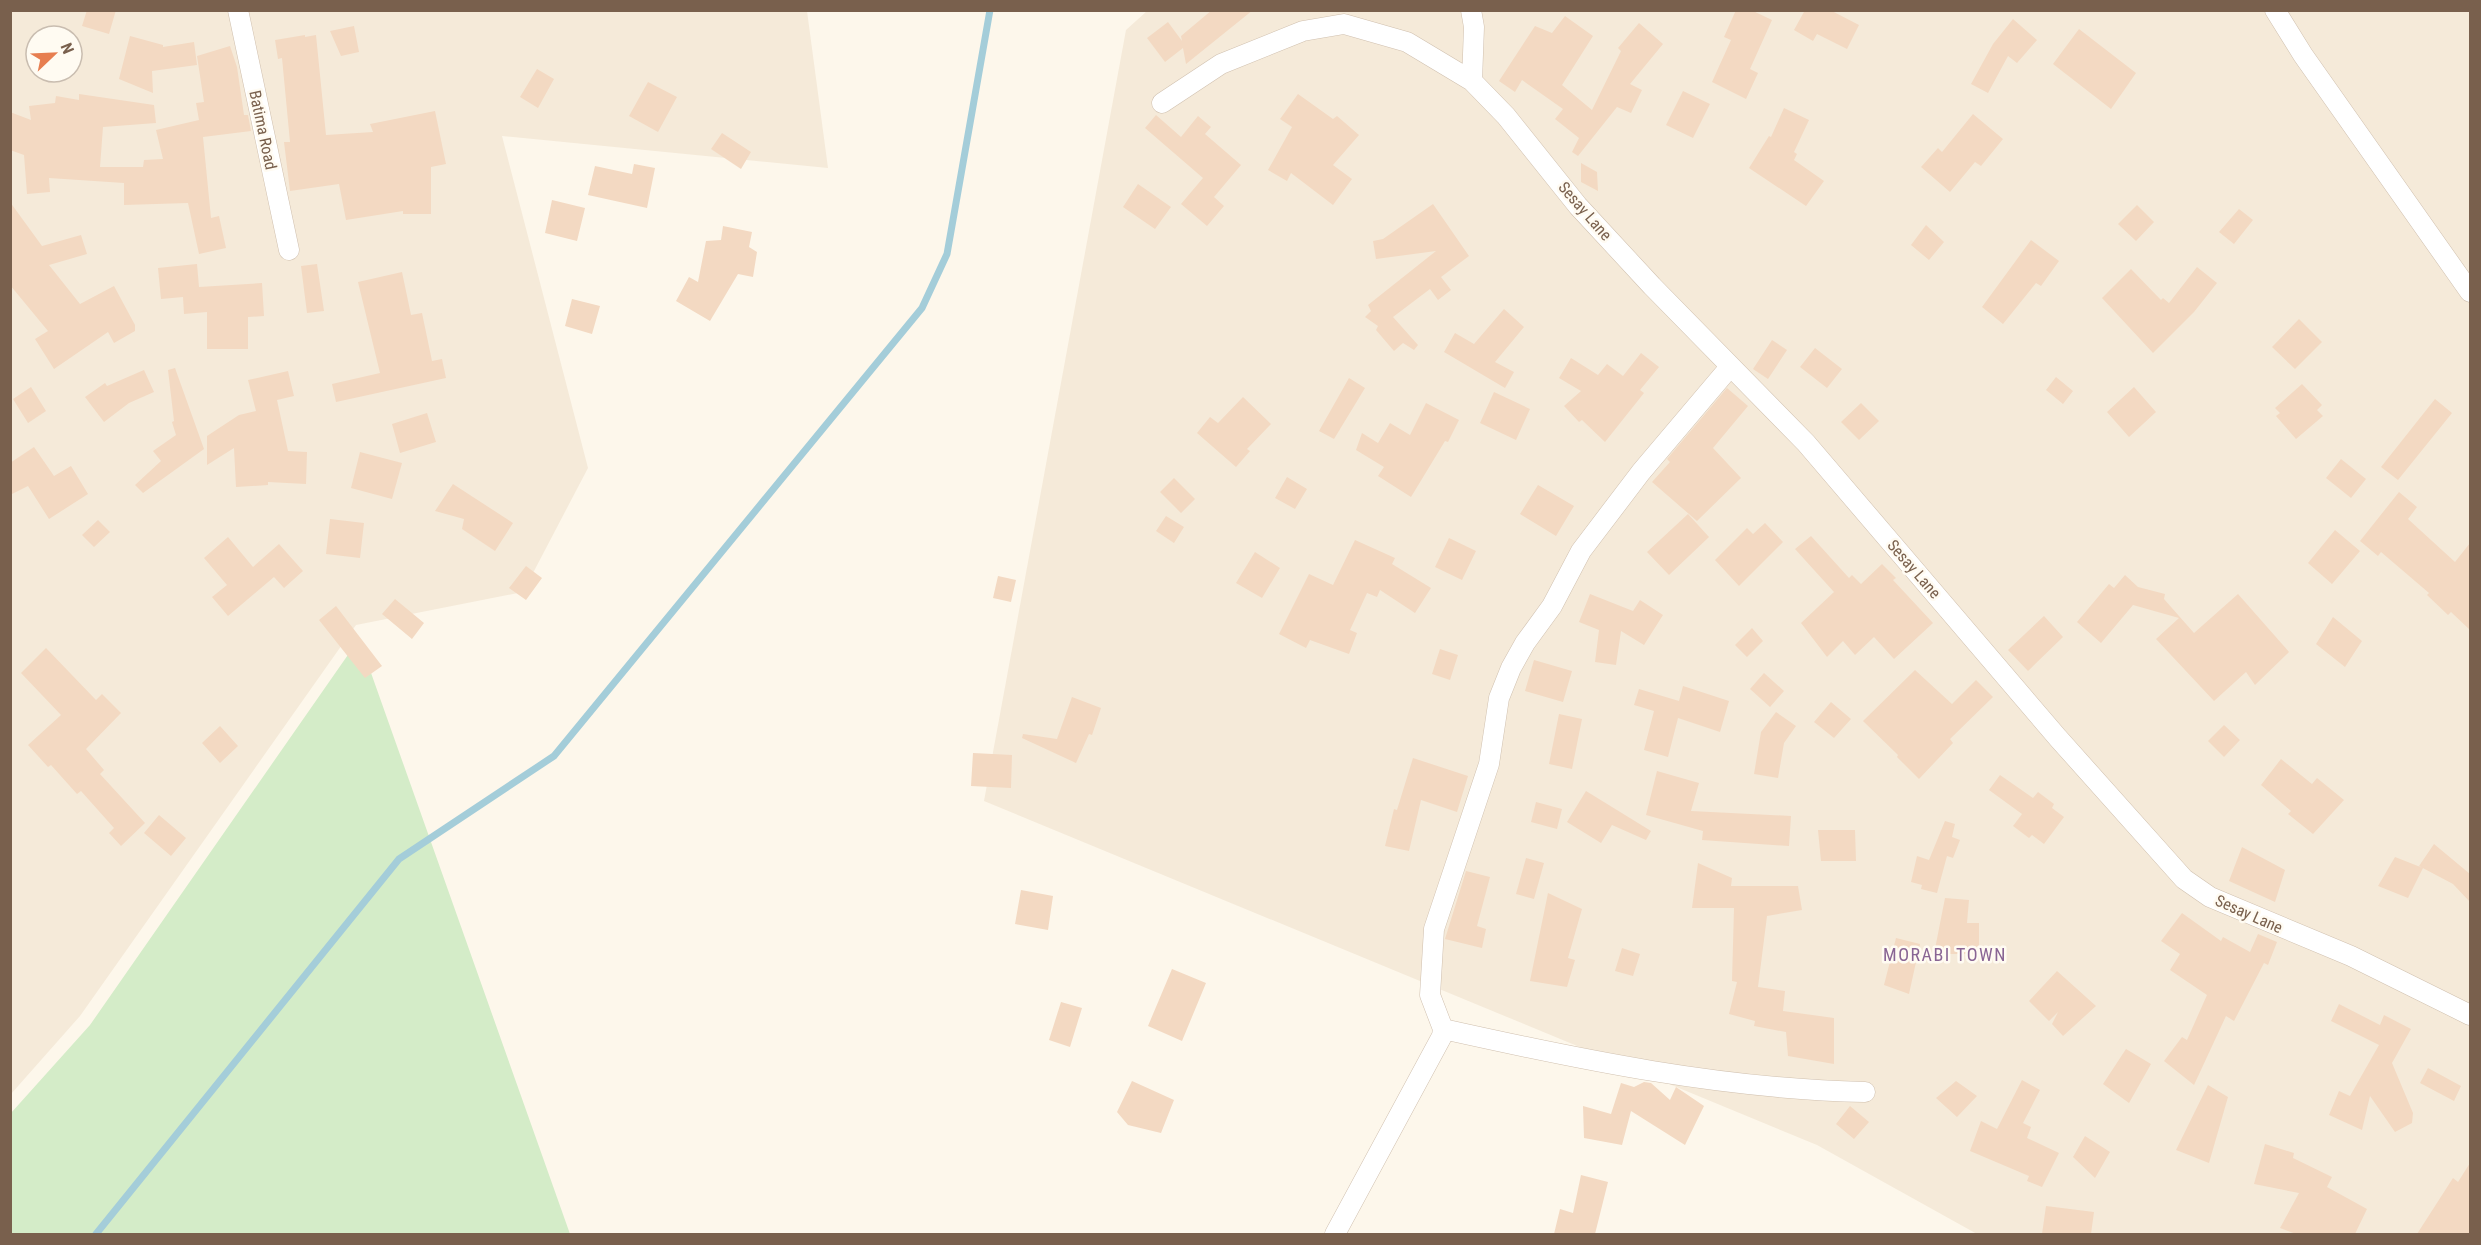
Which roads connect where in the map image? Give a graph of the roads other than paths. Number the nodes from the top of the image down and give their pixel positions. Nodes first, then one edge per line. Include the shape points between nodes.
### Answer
1 (238, 10) edge
2 (1471, 10) edge
3 (2275, 10) edge
4 (1472, 81) junction
5 (1162, 103) dead end
6 (289, 250) dead end
7 (2470, 292) edge
8 (1729, 368) junction
9 (2470, 1015) edge
10 (1443, 1029) junction
11 (1865, 1092) dead end
12 (1335, 1234) edge

1 - 6 street, Batima Road
2 - 4 street
3 - 7 street
4 - 5 street, Sesay Lane via 1407,42 1344,24 1303,31 1221,64
4 - 8 street, Sesay Lane via 1506,116 1578,206
8 - 9 street, Sesay Lane via 1806,443 2065,747 2184,879 2210,897 2351,956
8 - 10 street via 1641,472 1581,551 1552,606 1511,668 1499,698 1489,764 1434,929 1430,995
10 - 11 street via 1581,1060 1793,1091
10 - 12 street via 1438,1045

